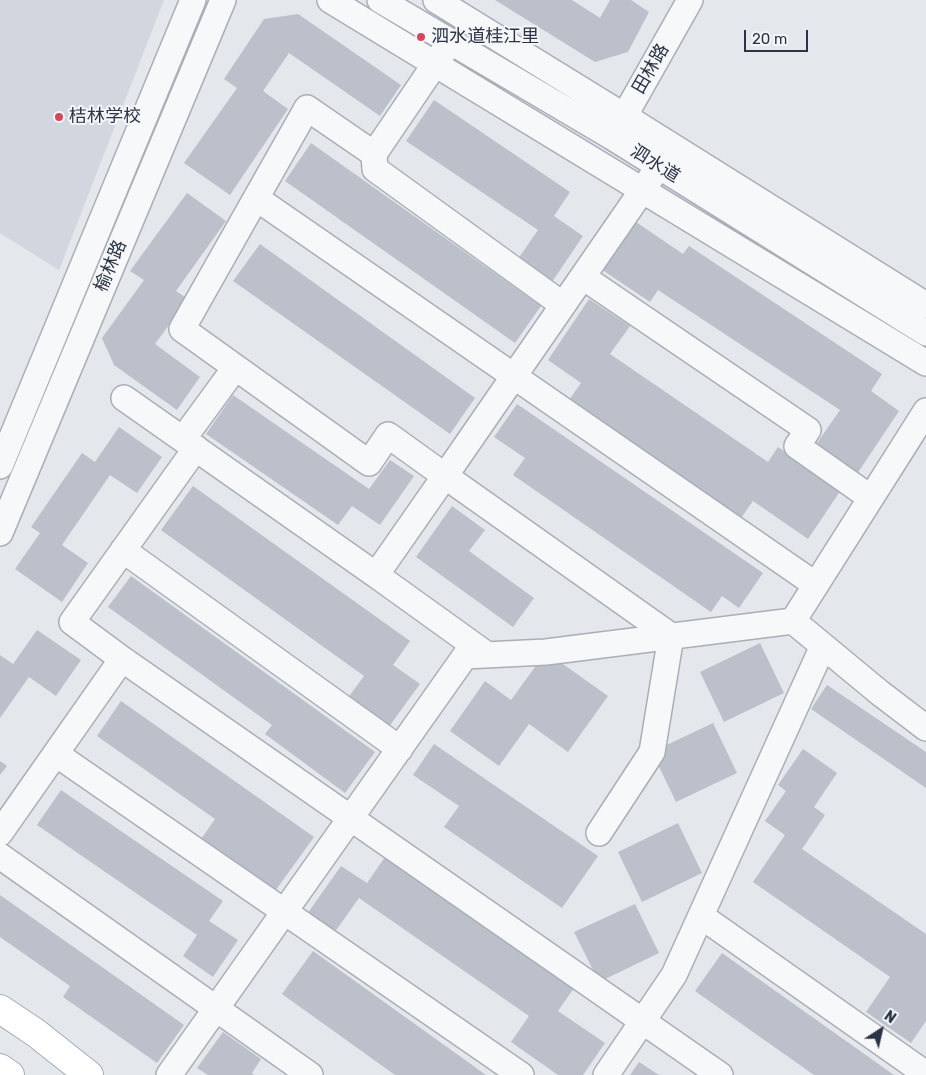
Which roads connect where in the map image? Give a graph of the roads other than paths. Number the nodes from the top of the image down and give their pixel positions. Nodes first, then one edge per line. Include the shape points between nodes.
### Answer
1 (193, 0) edge
2 (223, 0) edge
3 (330, 0) edge
4 (380, 0) edge
5 (436, 0) edge
6 (690, 0) edge
7 (450, 42) junction
8 (436, 63) junction
9 (624, 116) junction
10 (612, 137) junction
11 (374, 154) junction
12 (658, 166) junction
13 (642, 190) junction
14 (256, 198) junction
15 (583, 276) junction
16 (926, 304) edge
17 (563, 306) junction
18 (926, 333) edge
19 (926, 363) edge
20 (235, 368) junction
21 (514, 376) junction
22 (124, 398) dead end
23 (926, 411) edge
24 (189, 443) junction
25 (0, 466) edge
26 (445, 476) junction
27 (871, 498) junction
28 (0, 533) edge
29 (122, 550) junction
30 (376, 575) junction
31 (816, 585) junction
32 (793, 621) junction
33 (671, 636) junction
34 (823, 646) junction
35 (486, 654) junction
36 (122, 659) junction
37 (926, 728) edge
38 (400, 749) junction
39 (56, 754) junction
40 (351, 818) junction
41 (0, 833) edge
42 (599, 833) dead end
43 (0, 856) edge
44 (285, 912) junction
45 (701, 916) junction
46 (0, 1009) edge
47 (216, 1009) junction
48 (643, 1021) junction
49 (0, 1068) edge
50 (926, 1074) edge
51 (10, 1075) edge
52 (89, 1075) edge
53 (169, 1075) edge
54 (310, 1075) edge
55 (521, 1075) edge
56 (606, 1075) edge
57 (720, 1075) edge

1 - 25 street, 榆林路
2 - 28 street, 榆林路
3 - 8 street
4 - 7 street, 泗水道
5 - 9 street, 泗水道
6 - 9 street, 田林路
7 - 8 street
7 - 10 street, 泗水道
8 - 11 street
8 - 13 street
9 - 10 street, 田林路
9 - 16 street, 泗水道
10 - 12 street, 泗水道
11 - 14 street via 307,108
11 - 17 street via 375,169
12 - 13 street
12 - 18 street, 泗水道
13 - 15 street
13 - 19 street
14 - 20 street via 182,329
14 - 21 street
15 - 17 street
15 - 27 street via 808,430 797,446
17 - 21 street
20 - 24 street
20 - 26 street via 369,463 388,435
21 - 26 street
21 - 31 street
22 - 24 street
23 - 27 street
24 - 29 street
24 - 30 street
26 - 30 street
26 - 33 street
27 - 31 street
29 - 36 street via 72,622
29 - 38 street
30 - 35 street
31 - 32 street
32 - 33 street
32 - 34 street
33 - 35 street via 546,652
33 - 42 street via 652,752
34 - 37 street
34 - 45 street
35 - 38 street via 465,656
36 - 39 street
36 - 40 street
38 - 40 street
39 - 41 street
39 - 44 street
40 - 44 street
40 - 48 street
43 - 47 street
44 - 47 street
44 - 55 street
45 - 48 street via 674,975
45 - 50 street
46 - 52 main road
47 - 53 street
47 - 54 street
48 - 56 street
48 - 57 street
49 - 51 main road

